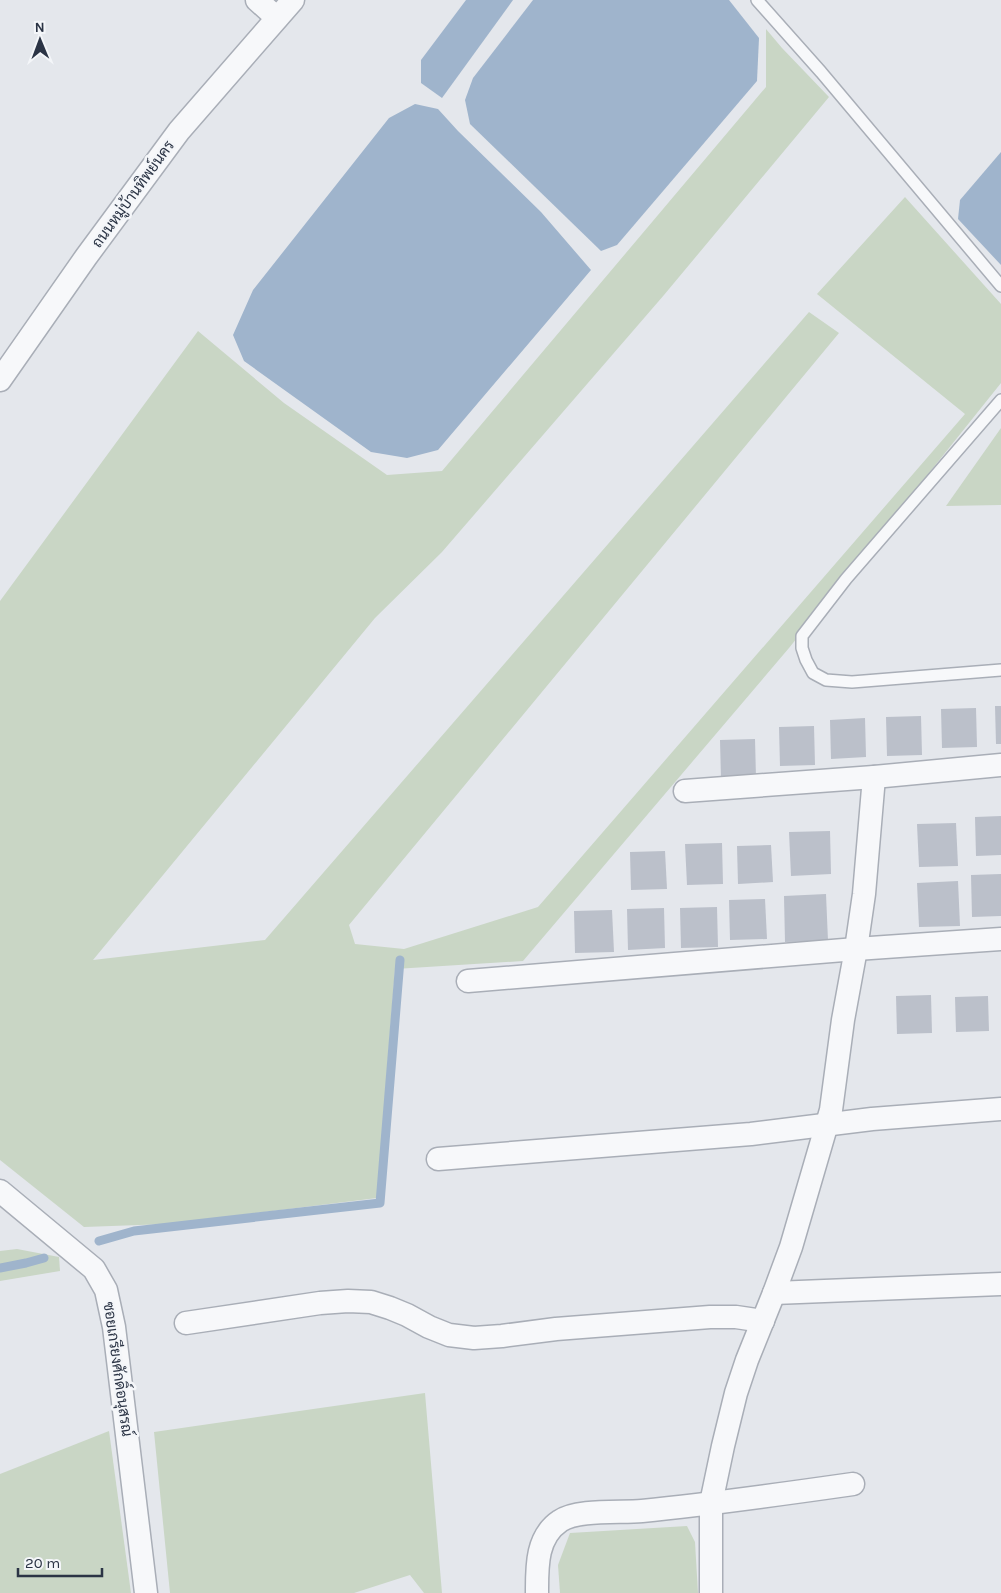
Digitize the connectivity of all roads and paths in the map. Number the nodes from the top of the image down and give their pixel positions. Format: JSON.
{"nodes":[{"id":1,"x":258,"y":0,"type":"edge"},
{"id":2,"x":293,"y":0,"type":"edge"},
{"id":3,"x":757,"y":0,"type":"edge"},
{"id":4,"x":277,"y":18,"type":"junction"},
{"id":5,"x":1001,"y":286,"type":"edge"},
{"id":6,"x":0,"y":380,"type":"edge"},
{"id":7,"x":1001,"y":400,"type":"edge"},
{"id":8,"x":1001,"y":670,"type":"edge"},
{"id":9,"x":1001,"y":765,"type":"edge"},
{"id":10,"x":874,"y":777,"type":"junction"},
{"id":11,"x":685,"y":791,"type":"dead end"},
{"id":12,"x":1001,"y":940,"type":"edge"},
{"id":13,"x":856,"y":949,"type":"junction"},
{"id":14,"x":468,"y":981,"type":"dead end"},
{"id":15,"x":1001,"y":1109,"type":"edge"},
{"id":16,"x":828,"y":1123,"type":"junction"},
{"id":17,"x":438,"y":1159,"type":"dead end"},
{"id":18,"x":0,"y":1191,"type":"edge"},
{"id":19,"x":1001,"y":1284,"type":"edge"},
{"id":20,"x":774,"y":1292,"type":"junction"},
{"id":21,"x":763,"y":1321,"type":"junction"},
{"id":22,"x":186,"y":1323,"type":"dead end"},
{"id":23,"x":853,"y":1484,"type":"dead end"},
{"id":24,"x":712,"y":1503,"type":"junction"},
{"id":25,"x":146,"y":1593,"type":"edge"},
{"id":26,"x":537,"y":1593,"type":"edge"},
{"id":27,"x":711,"y":1593,"type":"edge"}],
"edges":[{"from":1,"to":4,"type":"street"},
{"from":2,"to":4,"type":"street","name":"ถนนหมู่บ้านทิพย์นคร"},
{"from":3,"to":5,"type":"lane"},
{"from":4,"to":6,"type":"street","name":"ถนนหมู่บ้านทิพย์นคร"},
{"from":7,"to":8,"type":"lane"},
{"from":9,"to":10,"type":"street"},
{"from":10,"to":11,"type":"street"},
{"from":10,"to":13,"type":"street"},
{"from":12,"to":13,"type":"street"},
{"from":13,"to":14,"type":"street"},
{"from":13,"to":16,"type":"street"},
{"from":15,"to":16,"type":"street"},
{"from":16,"to":17,"type":"street"},
{"from":16,"to":20,"type":"street"},
{"from":18,"to":25,"type":"street","name":"ซอยเกรียงศักดิ์อนุสรณ์"},
{"from":19,"to":20,"type":"street"},
{"from":20,"to":21,"type":"street"},
{"from":21,"to":22,"type":"street"},
{"from":21,"to":24,"type":"street"},
{"from":23,"to":24,"type":"street"},
{"from":24,"to":26,"type":"street"},
{"from":24,"to":27,"type":"street"}]}
